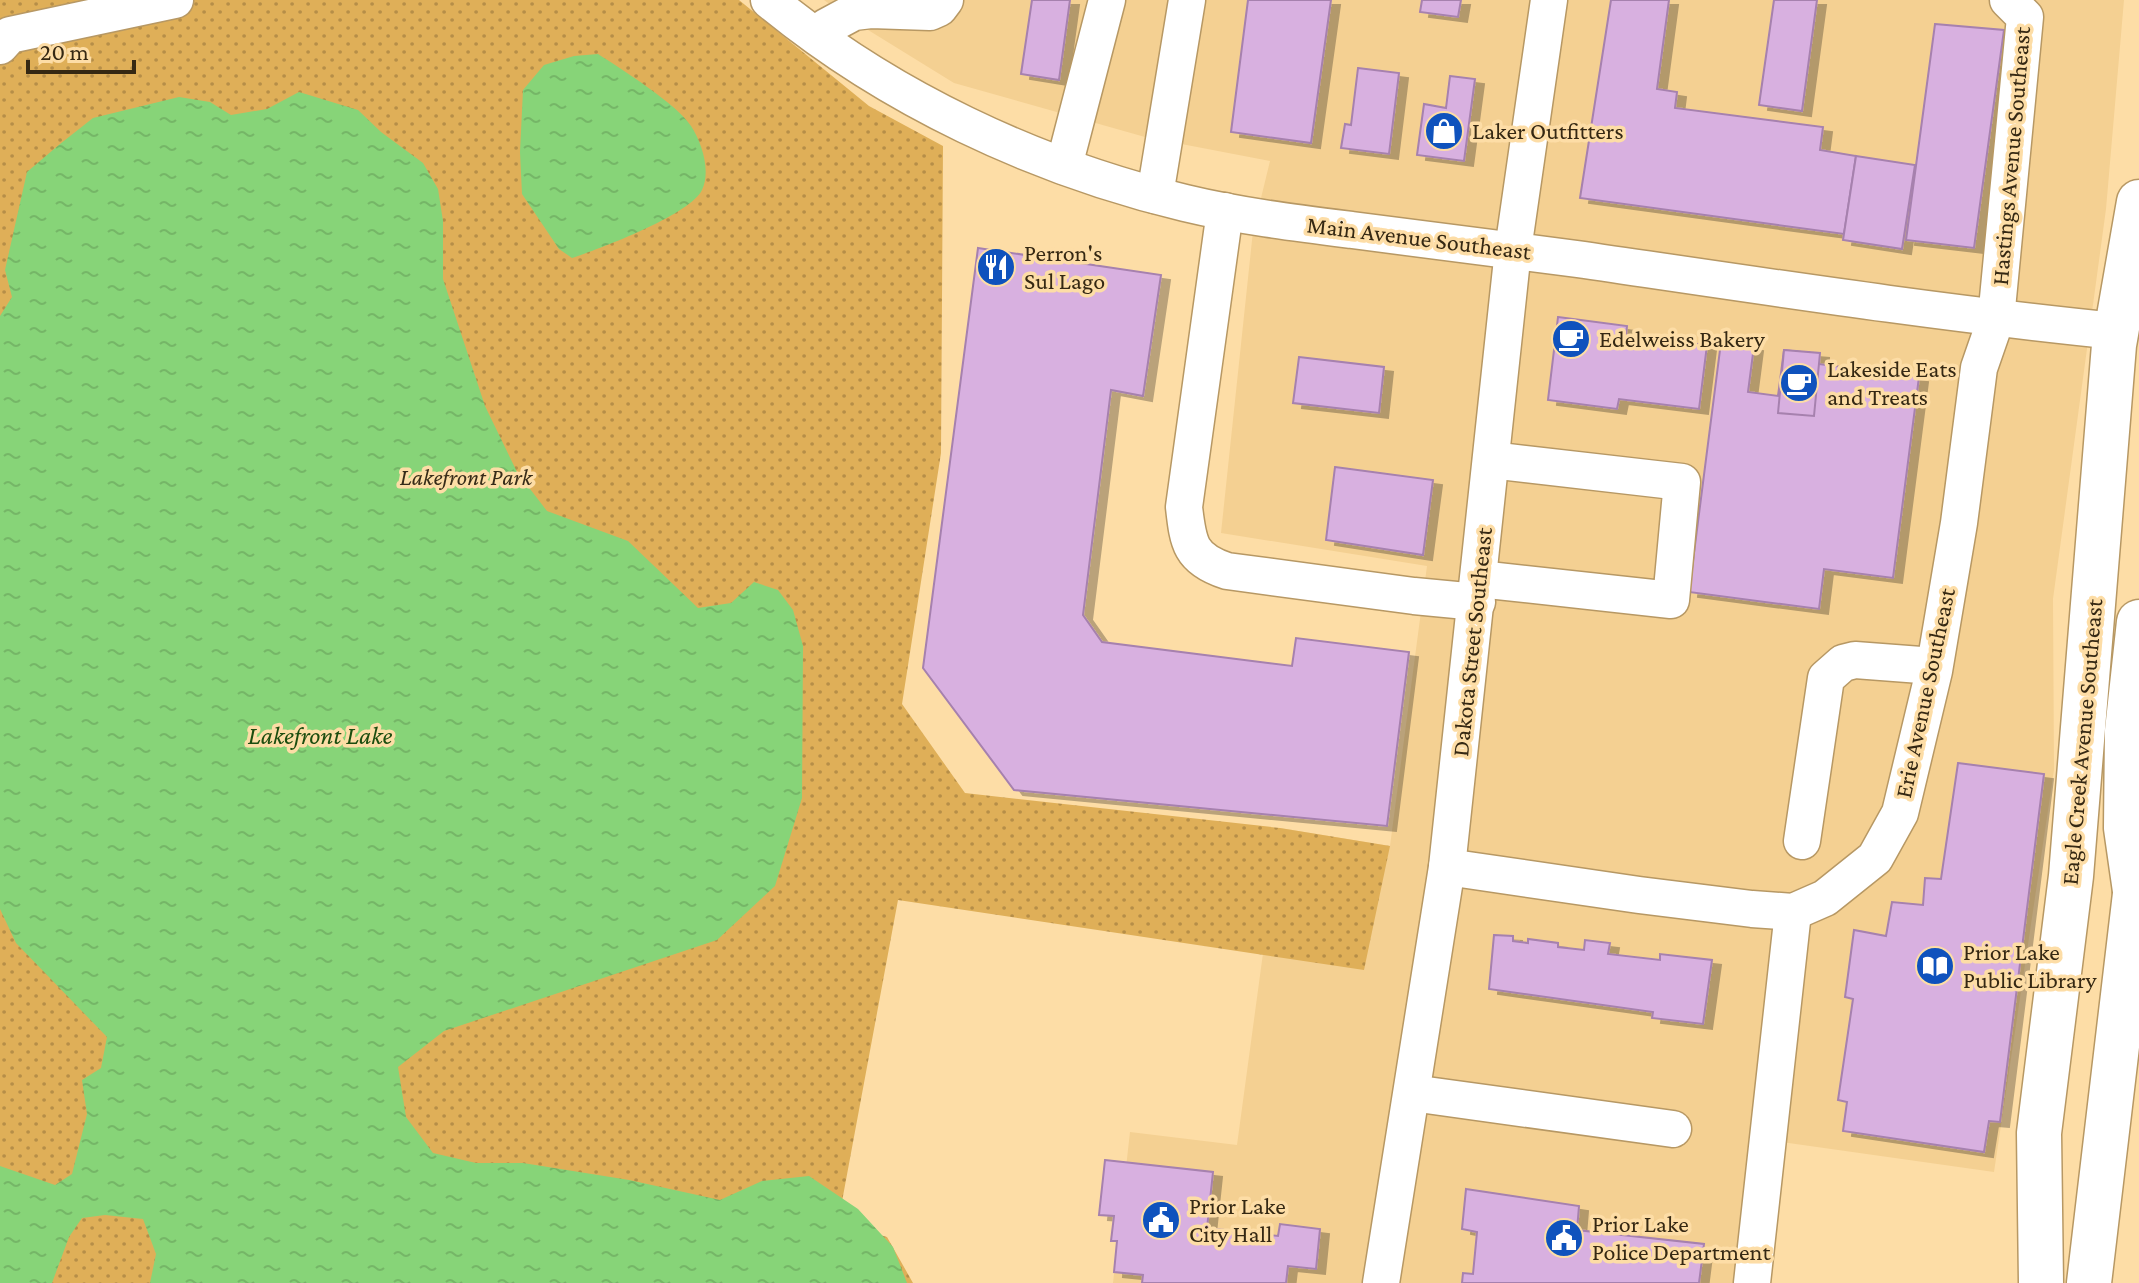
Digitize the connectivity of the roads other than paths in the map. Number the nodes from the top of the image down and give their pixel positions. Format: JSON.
{"nodes":[{"id":1,"x":175,"y":0,"type":"edge"},
{"id":2,"x":769,"y":0,"type":"edge"},
{"id":3,"x":945,"y":0,"type":"edge"},
{"id":4,"x":1107,"y":0,"type":"edge"},
{"id":5,"x":1187,"y":0,"type":"edge"},
{"id":6,"x":1549,"y":0,"type":"edge"},
{"id":7,"x":2008,"y":0,"type":"edge"},
{"id":8,"x":817,"y":36,"type":"junction"},
{"id":9,"x":0,"y":46,"type":"edge"},
{"id":10,"x":1064,"y":166,"type":"junction"},
{"id":11,"x":1155,"y":195,"type":"junction"},
{"id":12,"x":2139,"y":202,"type":"edge"},
{"id":13,"x":1225,"y":211,"type":"junction"},
{"id":14,"x":1513,"y":250,"type":"junction"},
{"id":15,"x":1996,"y":319,"type":"junction"},
{"id":16,"x":2128,"y":335,"type":"edge"},
{"id":17,"x":1491,"y":460,"type":"junction"},
{"id":18,"x":1478,"y":590,"type":"junction"},
{"id":19,"x":2139,"y":622,"type":"edge"},
{"id":20,"x":1934,"y":666,"type":"junction"},
{"id":21,"x":1802,"y":841,"type":"dead end"},
{"id":22,"x":1447,"y":867,"type":"junction"},
{"id":23,"x":2137,"y":876,"type":"edge"},
{"id":24,"x":1793,"y":912,"type":"junction"},
{"id":25,"x":1412,"y":1093,"type":"junction"},
{"id":26,"x":1673,"y":1129,"type":"dead end"},
{"id":27,"x":1381,"y":1283,"type":"edge"},
{"id":28,"x":1752,"y":1283,"type":"edge"},
{"id":29,"x":2041,"y":1283,"type":"edge"},
{"id":30,"x":2089,"y":1283,"type":"edge"}],
"edges":[{"from":1,"to":9,"type":"street"},
{"from":2,"to":8,"type":"street","name":"Main Avenue Southeast"},
{"from":3,"to":8,"type":"street"},
{"from":4,"to":10,"type":"street"},
{"from":5,"to":11,"type":"street"},
{"from":6,"to":14,"type":"street","name":"Dakota Street Southeast"},
{"from":7,"to":15,"type":"street","name":"Hastings Avenue Southeast"},
{"from":8,"to":10,"type":"street","name":"Main Avenue Southeast"},
{"from":10,"to":11,"type":"street","name":"Main Avenue Southeast"},
{"from":11,"to":13,"type":"street","name":"Main Avenue Southeast"},
{"from":12,"to":16,"type":"main road","name":"Eagle Creek Avenue Southeast"},
{"from":13,"to":14,"type":"street","name":"Main Avenue Southeast"},
{"from":13,"to":18,"type":"street"},
{"from":14,"to":15,"type":"street","name":"Main Avenue Southeast"},
{"from":14,"to":17,"type":"street","name":"Dakota Street Southeast"},
{"from":15,"to":16,"type":"street","name":"Main Avenue Southeast"},
{"from":15,"to":20,"type":"street","name":"Erie Avenue Southeast"},
{"from":16,"to":29,"type":"main road","name":"Eagle Creek Avenue Southeast"},
{"from":17,"to":18,"type":"street","name":"Dakota Street Southeast"},
{"from":17,"to":18,"type":"street"},
{"from":18,"to":22,"type":"street","name":"Dakota Street Southeast"},
{"from":19,"to":23,"type":"main road"},
{"from":20,"to":21,"type":"street"},
{"from":20,"to":24,"type":"street","name":"Erie Avenue Southeast"},
{"from":22,"to":24,"type":"street","name":"Erie Avenue Southeast"},
{"from":22,"to":25,"type":"street","name":"Dakota Street Southeast"},
{"from":23,"to":30,"type":"main road"},
{"from":24,"to":28,"type":"street"},
{"from":25,"to":26,"type":"street"},
{"from":25,"to":27,"type":"street","name":"Dakota Street Southeast"}]}
